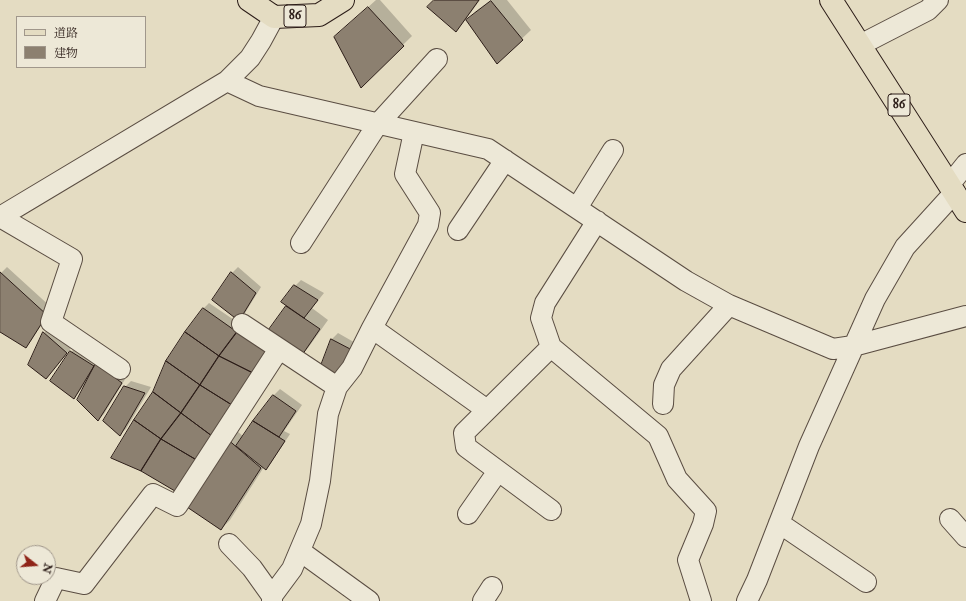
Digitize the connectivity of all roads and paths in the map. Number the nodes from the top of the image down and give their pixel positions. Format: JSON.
{"nodes":[{"id":1,"x":249,"y":0,"type":"edge"},
{"id":2,"x":343,"y":0,"type":"edge"},
{"id":3,"x":832,"y":0,"type":"edge"},
{"id":4,"x":928,"y":3,"type":"edge"},
{"id":5,"x":274,"y":17,"type":"junction"},
{"id":6,"x":860,"y":45,"type":"junction"},
{"id":7,"x":437,"y":59,"type":"dead end"},
{"id":8,"x":227,"y":81,"type":"junction"},
{"id":9,"x":379,"y":124,"type":"junction"},
{"id":10,"x":414,"y":132,"type":"junction"},
{"id":11,"x":613,"y":150,"type":"dead end"},
{"id":12,"x":505,"y":160,"type":"junction"},
{"id":13,"x":966,"y":164,"type":"edge"},
{"id":14,"x":952,"y":188,"type":"junction"},
{"id":15,"x":577,"y":208,"type":"junction"},
{"id":16,"x":966,"y":211,"type":"edge"},
{"id":17,"x":0,"y":217,"type":"edge"},
{"id":18,"x":596,"y":221,"type":"junction"},
{"id":19,"x":458,"y":230,"type":"dead end"},
{"id":20,"x":301,"y":244,"type":"dead end"},
{"id":21,"x":729,"y":305,"type":"junction"},
{"id":22,"x":966,"y":316,"type":"edge"},
{"id":23,"x":242,"y":324,"type":"dead end"},
{"id":24,"x":372,"y":328,"type":"junction"},
{"id":25,"x":853,"y":346,"type":"junction"},
{"id":26,"x":551,"y":347,"type":"junction"},
{"id":27,"x":279,"y":349,"type":"junction"},
{"id":28,"x":120,"y":369,"type":"dead end"},
{"id":29,"x":337,"y":388,"type":"junction"},
{"id":30,"x":663,"y":404,"type":"dead end"},
{"id":31,"x":487,"y":410,"type":"junction"},
{"id":32,"x":498,"y":471,"type":"junction"},
{"id":33,"x":551,"y":510,"type":"dead end"},
{"id":34,"x":468,"y":514,"type":"dead end"},
{"id":35,"x":950,"y":519,"type":"dead end"},
{"id":36,"x":779,"y":523,"type":"junction"},
{"id":37,"x":966,"y":537,"type":"edge"},
{"id":38,"x":229,"y":544,"type":"dead end"},
{"id":39,"x":300,"y":551,"type":"junction"},
{"id":40,"x":866,"y":582,"type":"dead end"},
{"id":41,"x":272,"y":598,"type":"edge"},
{"id":42,"x":45,"y":601,"type":"edge"},
{"id":43,"x":369,"y":601,"type":"edge"},
{"id":44,"x":701,"y":601,"type":"edge"},
{"id":45,"x":747,"y":601,"type":"edge"}],
"edges":[{"from":1,"to":5,"type":"main road","number":"86"},
{"from":2,"to":5,"type":"main road","number":"86"},
{"from":3,"to":6,"type":"main road","number":"86"},
{"from":4,"to":6,"type":"street"},
{"from":5,"to":8,"type":"street"},
{"from":6,"to":14,"type":"main road","number":"86"},
{"from":7,"to":9,"type":"street"},
{"from":8,"to":9,"type":"street"},
{"from":8,"to":17,"type":"street"},
{"from":9,"to":10,"type":"street"},
{"from":9,"to":20,"type":"street"},
{"from":10,"to":12,"type":"street"},
{"from":10,"to":24,"type":"street"},
{"from":11,"to":15,"type":"street"},
{"from":12,"to":15,"type":"street"},
{"from":12,"to":19,"type":"street"},
{"from":13,"to":14,"type":"street"},
{"from":14,"to":16,"type":"main road","number":"86"},
{"from":14,"to":25,"type":"street"},
{"from":15,"to":18,"type":"street"},
{"from":17,"to":28,"type":"street"},
{"from":18,"to":21,"type":"street"},
{"from":18,"to":26,"type":"street"},
{"from":21,"to":25,"type":"street"},
{"from":21,"to":30,"type":"street"},
{"from":22,"to":25,"type":"street"},
{"from":23,"to":27,"type":"street"},
{"from":24,"to":29,"type":"street"},
{"from":24,"to":31,"type":"street"},
{"from":25,"to":36,"type":"street"},
{"from":26,"to":31,"type":"street"},
{"from":26,"to":44,"type":"street"},
{"from":27,"to":29,"type":"street"},
{"from":27,"to":42,"type":"street"},
{"from":29,"to":39,"type":"street"},
{"from":31,"to":32,"type":"street"},
{"from":32,"to":33,"type":"street"},
{"from":32,"to":34,"type":"street"},
{"from":35,"to":37,"type":"street"},
{"from":36,"to":40,"type":"street"},
{"from":36,"to":45,"type":"street"},
{"from":38,"to":41,"type":"street"},
{"from":39,"to":41,"type":"street"},
{"from":39,"to":43,"type":"street"}]}
